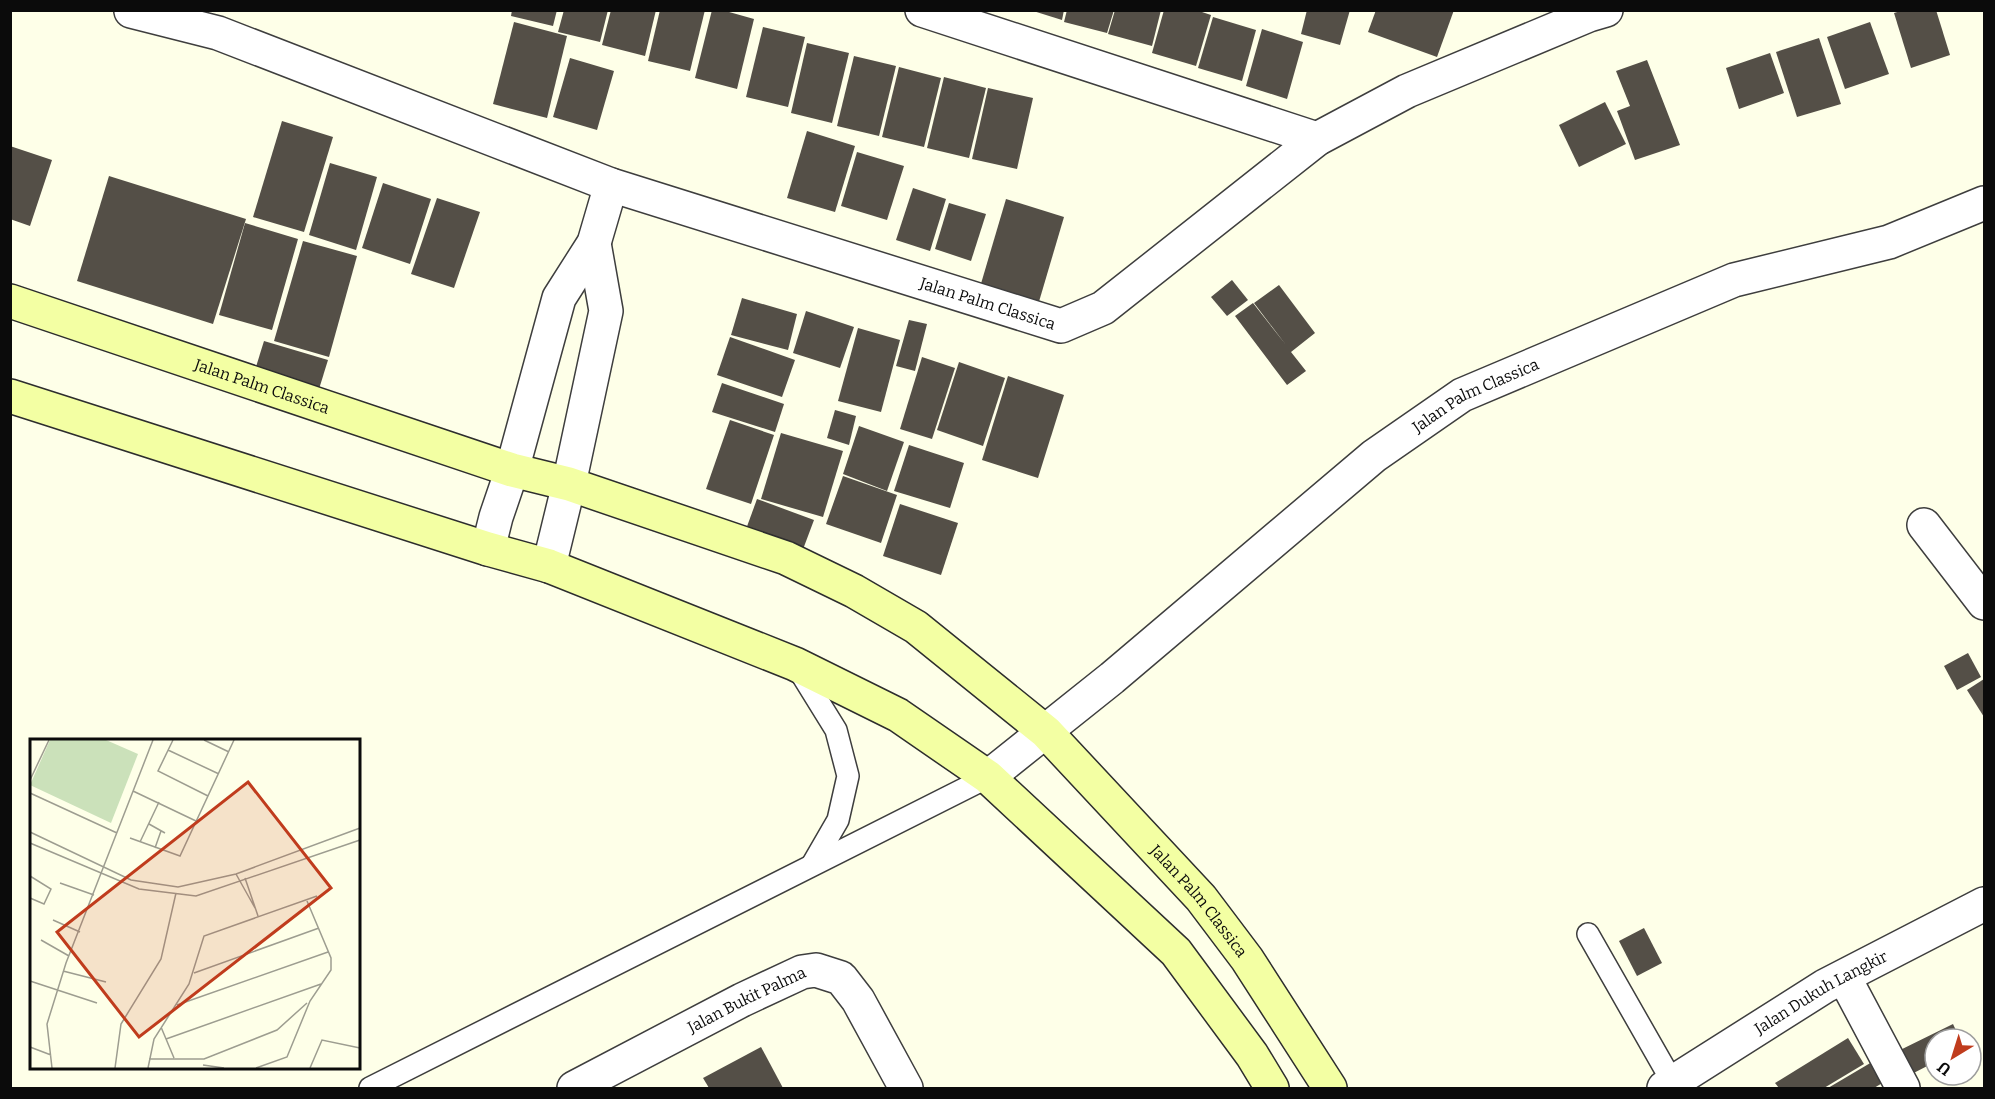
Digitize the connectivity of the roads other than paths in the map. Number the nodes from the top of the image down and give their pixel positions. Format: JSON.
{"nodes":[{"id":1,"x":922,"y":10,"type":"edge"},
{"id":2,"x":131,"y":11,"type":"edge"},
{"id":3,"x":1590,"y":12,"type":"edge"},
{"id":4,"x":220,"y":22,"type":"edge"},
{"id":5,"x":1317,"y":139,"type":"junction"},
{"id":6,"x":611,"y":185,"type":"junction"},
{"id":7,"x":1984,"y":203,"type":"edge"},
{"id":8,"x":594,"y":243,"type":"junction"},
{"id":9,"x":10,"y":302,"type":"edge"},
{"id":10,"x":10,"y":396,"type":"edge"},
{"id":11,"x":512,"y":470,"type":"junction"},
{"id":12,"x":569,"y":484,"type":"junction"},
{"id":13,"x":1924,"y":525,"type":"dead end"},
{"id":14,"x":488,"y":549,"type":"junction"},
{"id":15,"x":549,"y":566,"type":"junction"},
{"id":16,"x":1984,"y":603,"type":"edge"},
{"id":17,"x":795,"y":664,"type":"junction"},
{"id":18,"x":1046,"y":732,"type":"junction"},
{"id":19,"x":988,"y":777,"type":"junction"},
{"id":20,"x":813,"y":865,"type":"junction"},
{"id":21,"x":1984,"y":904,"type":"edge"},
{"id":22,"x":1588,"y":934,"type":"dead end"},
{"id":23,"x":1844,"y":977,"type":"junction"},
{"id":24,"x":1669,"y":1086,"type":"edge"},
{"id":25,"x":370,"y":1089,"type":"edge"},
{"id":26,"x":574,"y":1089,"type":"edge"},
{"id":27,"x":906,"y":1089,"type":"edge"},
{"id":28,"x":1272,"y":1089,"type":"edge"},
{"id":29,"x":1330,"y":1089,"type":"edge"},
{"id":30,"x":1903,"y":1089,"type":"edge"}],
"edges":[{"from":1,"to":5,"type":"street"},
{"from":2,"to":4,"type":"street","name":"Jalan Palm Classica"},
{"from":3,"to":5,"type":"street","name":"Jalan Palm Classica"},
{"from":4,"to":6,"type":"street","name":"Jalan Palm Classica"},
{"from":5,"to":6,"type":"street","name":"Jalan Palm Classica"},
{"from":6,"to":8,"type":"street"},
{"from":7,"to":18,"type":"street","name":"Jalan Palm Classica"},
{"from":8,"to":11,"type":"street"},
{"from":8,"to":12,"type":"street"},
{"from":9,"to":11,"type":"street","name":"Jalan Palm Classica"},
{"from":10,"to":14,"type":"street"},
{"from":11,"to":12,"type":"street","name":"Jalan Palm Classica"},
{"from":11,"to":14,"type":"street"},
{"from":12,"to":15,"type":"street"},
{"from":12,"to":18,"type":"street","name":"Jalan Palm Classica"},
{"from":13,"to":16,"type":"street"},
{"from":14,"to":15,"type":"street"},
{"from":15,"to":17,"type":"street"},
{"from":17,"to":19,"type":"street"},
{"from":17,"to":20,"type":"lane"},
{"from":18,"to":19,"type":"street","name":"Jalan Palm Classica"},
{"from":18,"to":29,"type":"street","name":"Jalan Palm Classica"},
{"from":19,"to":20,"type":"lane"},
{"from":19,"to":28,"type":"street"},
{"from":20,"to":25,"type":"lane"},
{"from":21,"to":23,"type":"street","name":"Jalan Dukuh Langkir"},
{"from":22,"to":24,"type":"lane"},
{"from":23,"to":24,"type":"street","name":"Jalan Dukuh Langkir"},
{"from":23,"to":30,"type":"street"},
{"from":26,"to":27,"type":"street","name":"Jalan Bukit Palma"}]}
